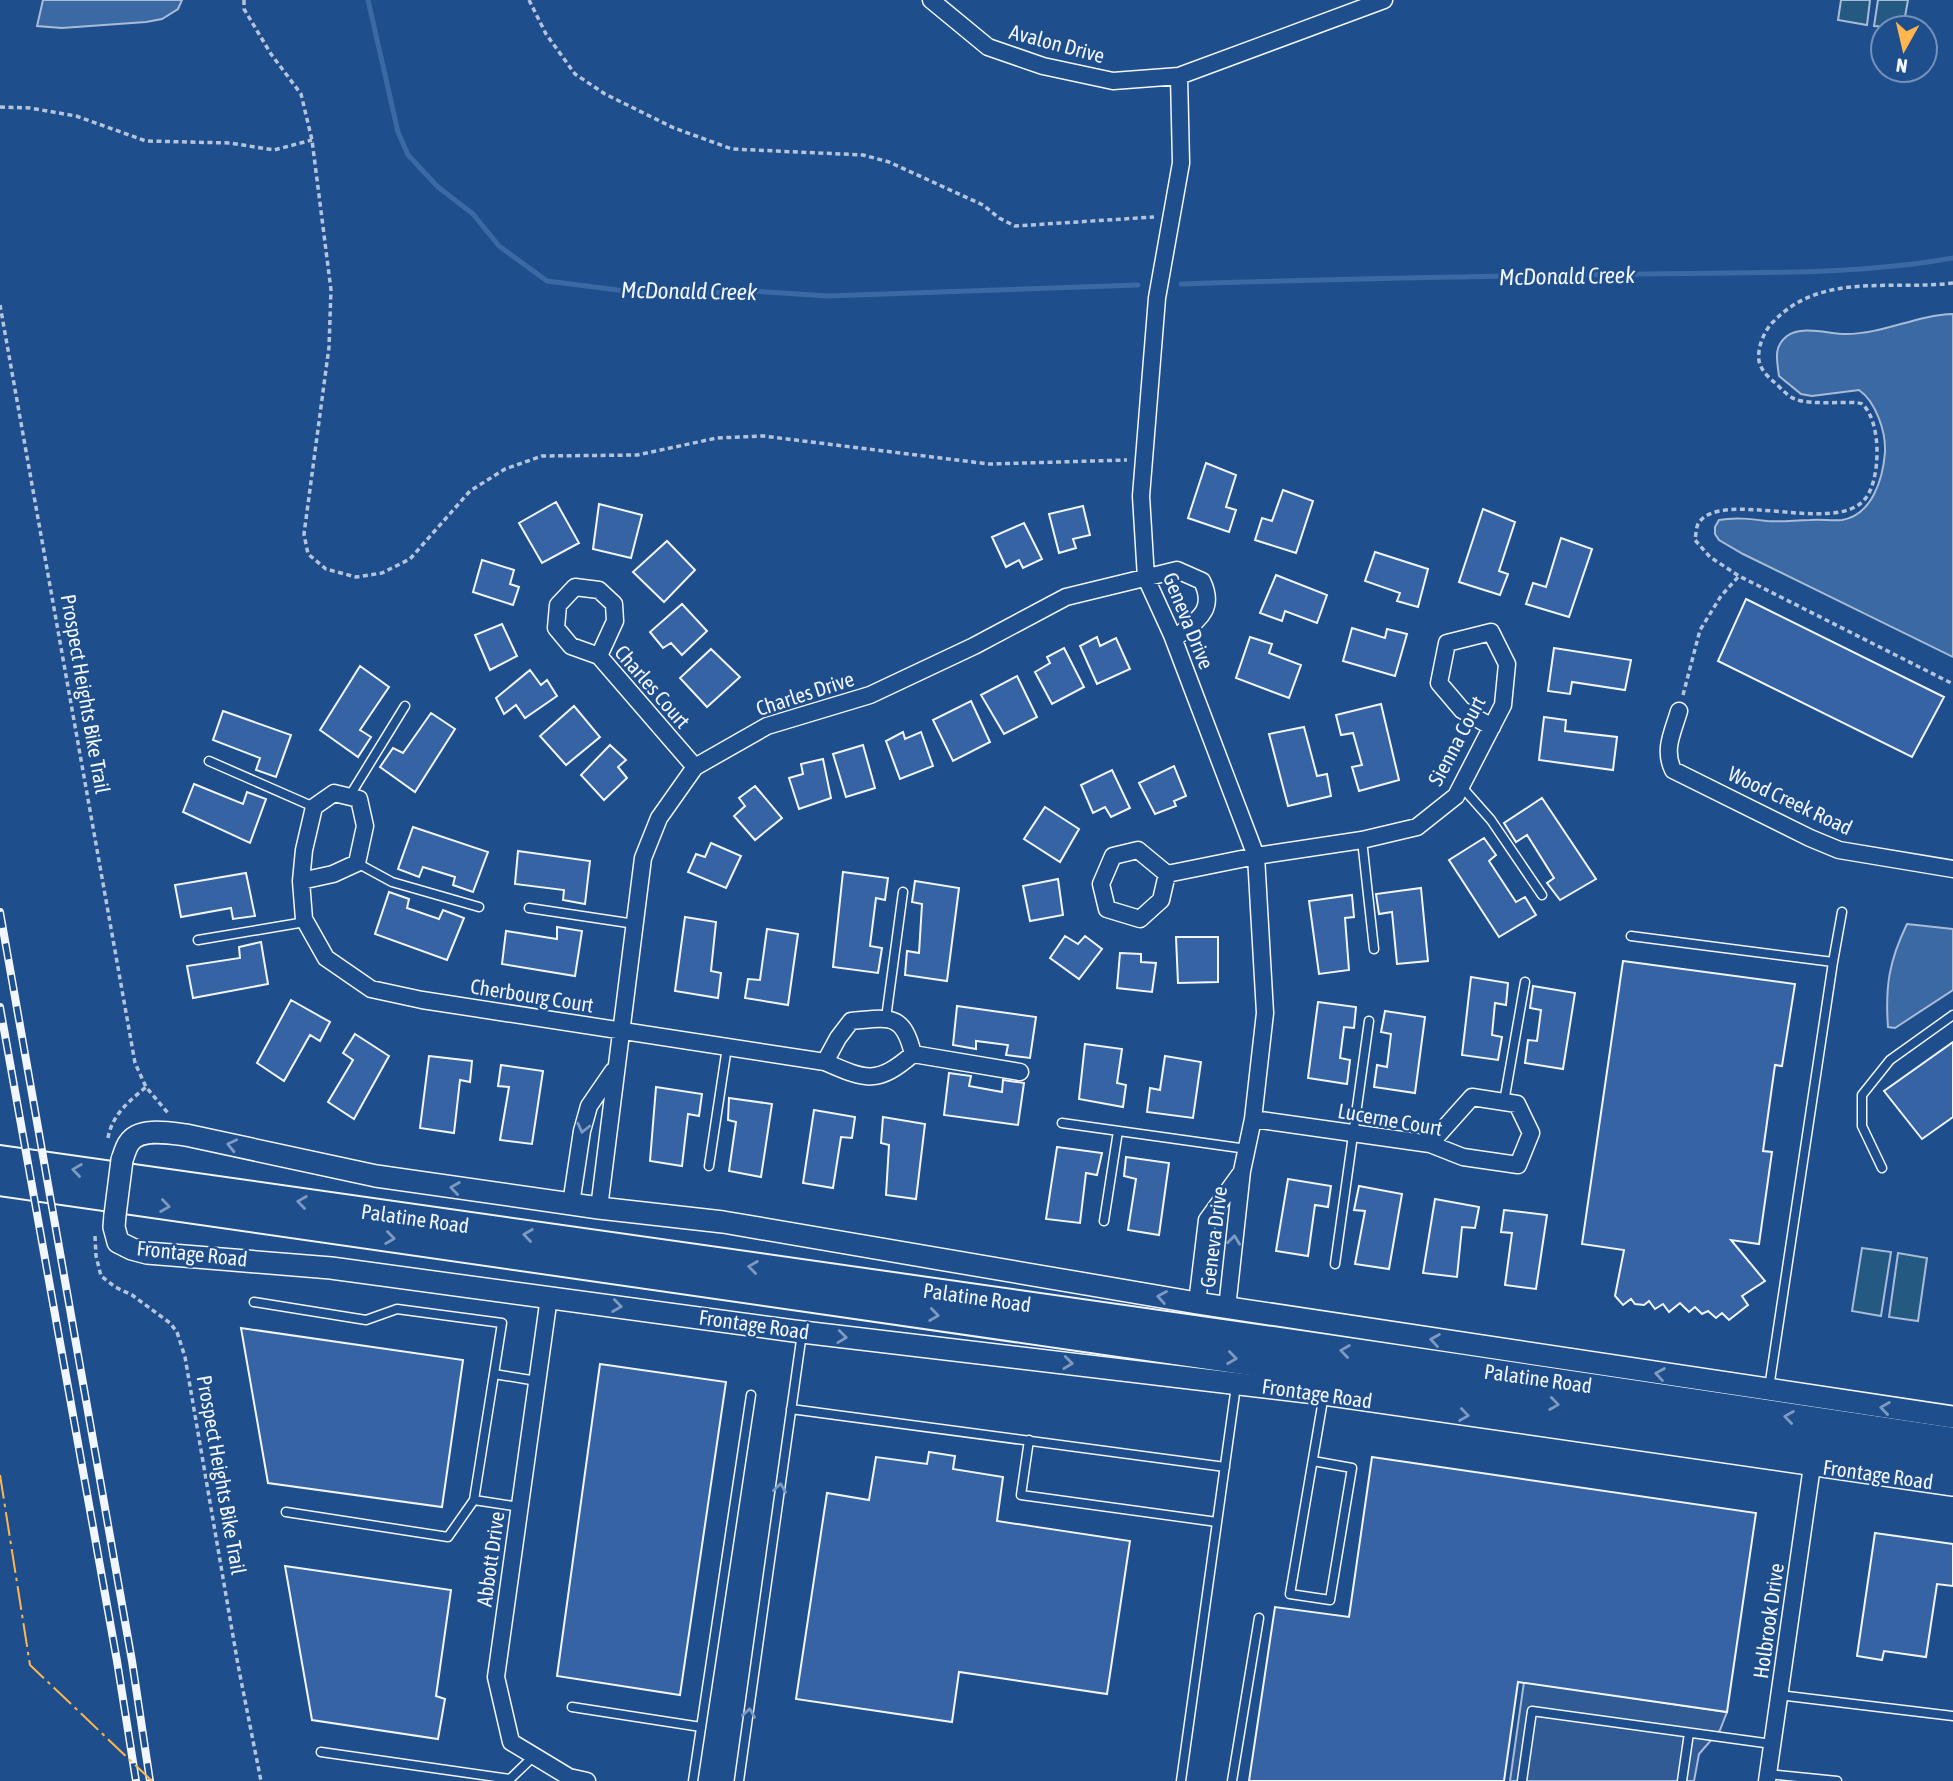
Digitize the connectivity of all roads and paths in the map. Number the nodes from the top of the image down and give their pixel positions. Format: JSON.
{"nodes":[{"id":1,"x":244,"y":0,"type":"edge"},
{"id":2,"x":529,"y":0,"type":"edge"},
{"id":3,"x":931,"y":0,"type":"edge"},
{"id":4,"x":1384,"y":0,"type":"edge"},
{"id":5,"x":1179,"y":76,"type":"junction"},
{"id":6,"x":0,"y":107,"type":"edge"},
{"id":7,"x":312,"y":140,"type":"junction"},
{"id":8,"x":1172,"y":216,"type":"junction"},
{"id":9,"x":1953,"y":283,"type":"edge"},
{"id":10,"x":0,"y":305,"type":"edge"},
{"id":11,"x":1144,"y":460,"type":"junction"},
{"id":12,"x":1739,"y":576,"type":"junction"},
{"id":13,"x":1146,"y":578,"type":"junction"},
{"id":14,"x":1174,"y":639,"type":"junction"},
{"id":15,"x":599,"y":656,"type":"junction"},
{"id":16,"x":1953,"y":684,"type":"edge"},
{"id":17,"x":405,"y":706,"type":"dead end"},
{"id":18,"x":1679,"y":711,"type":"joint"},
{"id":19,"x":1492,"y":727,"type":"junction"},
{"id":20,"x":209,"y":761,"type":"dead end"},
{"id":21,"x":695,"y":767,"type":"junction"},
{"id":22,"x":1461,"y":786,"type":"junction"},
{"id":23,"x":349,"y":797,"type":"junction"},
{"id":24,"x":314,"y":807,"type":"junction"},
{"id":25,"x":1362,"y":840,"type":"junction"},
{"id":26,"x":1256,"y":856,"type":"junction"},
{"id":27,"x":357,"y":863,"type":"junction"},
{"id":28,"x":1953,"y":869,"type":"edge"},
{"id":29,"x":1167,"y":874,"type":"junction"},
{"id":30,"x":301,"y":881,"type":"junction"},
{"id":31,"x":903,"y":892,"type":"dead end"},
{"id":32,"x":1542,"y":895,"type":"dead end"},
{"id":33,"x":479,"y":907,"type":"dead end"},
{"id":34,"x":529,"y":908,"type":"dead end"},
{"id":35,"x":1842,"y":912,"type":"dead end"},
{"id":36,"x":305,"y":922,"type":"junction"},
{"id":37,"x":635,"y":924,"type":"junction"},
{"id":38,"x":1631,"y":936,"type":"dead end"},
{"id":39,"x":198,"y":940,"type":"dead end"},
{"id":40,"x":1374,"y":949,"type":"dead end"},
{"id":41,"x":1833,"y":962,"type":"junction"},
{"id":42,"x":1525,"y":982,"type":"dead end"},
{"id":43,"x":1953,"y":1015,"type":"edge"},
{"id":44,"x":886,"y":1018,"type":"junction"},
{"id":45,"x":1369,"y":1021,"type":"dead end"},
{"id":46,"x":621,"y":1031,"type":"junction"},
{"id":47,"x":727,"y":1047,"type":"junction"},
{"id":48,"x":913,"y":1054,"type":"junction"},
{"id":49,"x":825,"y":1062,"type":"junction"},
{"id":50,"x":615,"y":1069,"type":"junction"},
{"id":51,"x":1020,"y":1072,"type":"dead end"},
{"id":52,"x":145,"y":1087,"type":"junction"},
{"id":53,"x":1504,"y":1102,"type":"junction"},
{"id":54,"x":177,"y":1118,"type":"dead end"},
{"id":55,"x":1253,"y":1119,"type":"junction"},
{"id":56,"x":1062,"y":1123,"type":"dead end"},
{"id":57,"x":1118,"y":1131,"type":"junction"},
{"id":58,"x":1353,"y":1133,"type":"junction"},
{"id":59,"x":1430,"y":1144,"type":"junction"},
{"id":60,"x":1247,"y":1149,"type":"junction"},
{"id":61,"x":115,"y":1153,"type":"junction"},
{"id":62,"x":0,"y":1159,"type":"edge"},
{"id":63,"x":709,"y":1166,"type":"dead end"},
{"id":64,"x":1882,"y":1168,"type":"dead end"},
{"id":65,"x":1242,"y":1171,"type":"junction"},
{"id":66,"x":0,"y":1182,"type":"edge"},
{"id":67,"x":572,"y":1204,"type":"junction"},
{"id":68,"x":599,"y":1208,"type":"junction"},
{"id":69,"x":1104,"y":1221,"type":"dead end"},
{"id":70,"x":95,"y":1230,"type":"dead end"},
{"id":71,"x":1335,"y":1264,"type":"dead end"},
{"id":72,"x":549,"y":1297,"type":"junction"},
{"id":73,"x":254,"y":1302,"type":"dead end"},
{"id":74,"x":1197,"y":1303,"type":"junction"},
{"id":75,"x":1227,"y":1308,"type":"junction"},
{"id":76,"x":802,"y":1332,"type":"junction"},
{"id":77,"x":494,"y":1374,"type":"junction"},
{"id":78,"x":537,"y":1381,"type":"junction"},
{"id":79,"x":1236,"y":1383,"type":"junction"},
{"id":80,"x":1769,"y":1391,"type":"junction"},
{"id":81,"x":1324,"y":1394,"type":"junction"},
{"id":82,"x":751,"y":1395,"type":"dead end"},
{"id":83,"x":791,"y":1409,"type":"junction"},
{"id":84,"x":1953,"y":1417,"type":"edge"},
{"id":85,"x":1029,"y":1440,"type":"junction"},
{"id":86,"x":1953,"y":1441,"type":"edge"},
{"id":87,"x":1312,"y":1461,"type":"junction"},
{"id":88,"x":1953,"y":1464,"type":"edge"},
{"id":89,"x":1812,"y":1466,"type":"junction"},
{"id":90,"x":1225,"y":1467,"type":"junction"},
{"id":91,"x":1953,"y":1485,"type":"edge"},
{"id":92,"x":474,"y":1500,"type":"junction"},
{"id":93,"x":520,"y":1507,"type":"junction"},
{"id":94,"x":286,"y":1512,"type":"dead end"},
{"id":95,"x":1217,"y":1522,"type":"junction"},
{"id":96,"x":1259,"y":1618,"type":"dead end"},
{"id":97,"x":1779,"y":1695,"type":"junction"},
{"id":98,"x":572,"y":1707,"type":"dead end"},
{"id":99,"x":1953,"y":1716,"type":"edge"},
{"id":100,"x":701,"y":1727,"type":"junction"},
{"id":101,"x":1689,"y":1733,"type":"junction"},
{"id":102,"x":1772,"y":1744,"type":"junction"},
{"id":103,"x":321,"y":1752,"type":"dead end"},
{"id":104,"x":534,"y":1756,"type":"junction"},
{"id":105,"x":1767,"y":1778,"type":"edge"},
{"id":106,"x":261,"y":1781,"type":"edge"},
{"id":107,"x":587,"y":1781,"type":"edge"},
{"id":108,"x":693,"y":1781,"type":"edge"},
{"id":109,"x":739,"y":1781,"type":"edge"},
{"id":110,"x":1181,"y":1781,"type":"edge"},
{"id":111,"x":1232,"y":1781,"type":"edge"},
{"id":112,"x":1522,"y":1781,"type":"edge"},
{"id":113,"x":1682,"y":1781,"type":"edge"},
{"id":114,"x":1837,"y":1781,"type":"edge"}],
"edges":[{"from":1,"to":7,"type":"path"},
{"from":2,"to":8,"type":"path"},
{"from":3,"to":5,"type":"street","name":"Avalon Drive"},
{"from":4,"to":5,"type":"street","name":"Avalon Drive"},
{"from":5,"to":8,"type":"street","name":"Geneva Drive"},
{"from":6,"to":7,"type":"path"},
{"from":7,"to":11,"type":"path"},
{"from":8,"to":11,"type":"street","name":"Geneva Drive"},
{"from":9,"to":12,"type":"path"},
{"from":10,"to":52,"type":"path","name":"Prospect Heights Bike Trail"},
{"from":11,"to":13,"type":"street","name":"Geneva Drive"},
{"from":12,"to":16,"type":"path"},
{"from":12,"to":18,"type":"path"},
{"from":13,"to":14,"type":"street","name":"Geneva Drive"},
{"from":13,"to":14,"type":"street","name":"Charles Drive"},
{"from":13,"to":21,"type":"street","name":"Charles Drive"},
{"from":14,"to":26,"type":"street","name":"Geneva Drive"},
{"from":15,"to":15,"type":"street","name":"Charles Court"},
{"from":15,"to":21,"type":"street","name":"Charles Court"},
{"from":17,"to":23,"type":"lane"},
{"from":18,"to":28,"type":"street","name":"Wood Creek Road"},
{"from":19,"to":19,"type":"street","name":"Sienna Court"},
{"from":19,"to":22,"type":"street","name":"Sienna Court"},
{"from":20,"to":24,"type":"lane"},
{"from":21,"to":37,"type":"street","name":"Charles Drive"},
{"from":22,"to":25,"type":"street","name":"Sienna Court"},
{"from":22,"to":32,"type":"lane"},
{"from":23,"to":24,"type":"street"},
{"from":23,"to":27,"type":"street"},
{"from":24,"to":30,"type":"street","name":"Cherbourg Court"},
{"from":25,"to":26,"type":"street","name":"Sienna Court"},
{"from":25,"to":40,"type":"lane"},
{"from":26,"to":29,"type":"street","name":"Sienna Court"},
{"from":26,"to":55,"type":"street","name":"Geneva Drive"},
{"from":27,"to":30,"type":"street"},
{"from":27,"to":33,"type":"lane"},
{"from":29,"to":29,"type":"street"},
{"from":30,"to":36,"type":"street","name":"Cherbourg Court"},
{"from":31,"to":44,"type":"lane"},
{"from":34,"to":37,"type":"lane"},
{"from":35,"to":41,"type":"lane"},
{"from":36,"to":39,"type":"lane"},
{"from":36,"to":46,"type":"street","name":"Cherbourg Court"},
{"from":37,"to":46,"type":"street","name":"Charles Drive"},
{"from":38,"to":41,"type":"lane"},
{"from":41,"to":80,"type":"lane"},
{"from":42,"to":53,"type":"lane"},
{"from":43,"to":64,"type":"lane"},
{"from":44,"to":48,"type":"street"},
{"from":44,"to":49,"type":"street"},
{"from":45,"to":58,"type":"lane"},
{"from":46,"to":47,"type":"street","name":"Cherbourg Court"},
{"from":46,"to":50,"type":"street","name":"Charles Drive"},
{"from":47,"to":49,"type":"street","name":"Cherbourg Court"},
{"from":47,"to":63,"type":"lane"},
{"from":48,"to":49,"type":"street","name":"Cherbourg Court"},
{"from":48,"to":51,"type":"street"},
{"from":50,"to":67,"type":"street","name":"Charles Drive","one_way":true},
{"from":50,"to":68,"type":"street","name":"Charles Drive"},
{"from":52,"to":54,"type":"path","name":"Prospect Heights Bike Trail"},
{"from":52,"to":61,"type":"path"},
{"from":53,"to":59,"type":"street"},
{"from":53,"to":59,"type":"street","name":"Lucerne Court"},
{"from":55,"to":58,"type":"street","name":"Lucerne Court"},
{"from":55,"to":60,"type":"street","name":"Geneva Drive"},
{"from":56,"to":57,"type":"lane"},
{"from":57,"to":60,"type":"lane"},
{"from":57,"to":69,"type":"lane"},
{"from":58,"to":59,"type":"street","name":"Lucerne Court"},
{"from":58,"to":71,"type":"lane"},
{"from":60,"to":65,"type":"street","name":"Geneva Drive"},
{"from":67,"to":61,"type":"street","one_way":true},
{"from":61,"to":72,"type":"street","name":"Frontage Road","bridge":true},
{"from":86,"to":62,"type":"highway","name":"Palatine Road","one_way":true},
{"from":65,"to":74,"type":"street","name":"Geneva Drive"},
{"from":75,"to":65,"type":"street","name":"Geneva Drive","one_way":true},
{"from":66,"to":88,"type":"highway","name":"Palatine Road","one_way":true},
{"from":67,"to":68,"type":"street"},
{"from":74,"to":68,"type":"street","one_way":true},
{"from":70,"to":106,"type":"path","name":"Prospect Heights Bike Trail"},
{"from":72,"to":76,"type":"street","name":"Frontage Road","one_way":true},
{"from":72,"to":78,"type":"street","name":"Abbott Drive"},
{"from":73,"to":77,"type":"lane"},
{"from":74,"to":75,"type":"street"},
{"from":80,"to":75,"type":"street","one_way":true},
{"from":76,"to":79,"type":"street","name":"Frontage Road","one_way":true},
{"from":76,"to":83,"type":"lane"},
{"from":77,"to":78,"type":"lane"},
{"from":77,"to":92,"type":"lane"},
{"from":78,"to":93,"type":"street","name":"Abbott Drive"},
{"from":79,"to":81,"type":"street","name":"Frontage Road"},
{"from":79,"to":90,"type":"lane"},
{"from":84,"to":80,"type":"street","one_way":true},
{"from":81,"to":87,"type":"lane"},
{"from":81,"to":89,"type":"street","name":"Frontage Road","one_way":true},
{"from":82,"to":100,"type":"lane"},
{"from":83,"to":85,"type":"lane"},
{"from":109,"to":83,"type":"lane","one_way":true},
{"from":85,"to":90,"type":"lane"},
{"from":85,"to":95,"type":"lane"},
{"from":87,"to":87,"type":"lane"},
{"from":89,"to":91,"type":"street","name":"Frontage Road"},
{"from":89,"to":97,"type":"street","name":"Holbrook Drive"},
{"from":90,"to":95,"type":"lane"},
{"from":92,"to":93,"type":"lane"},
{"from":92,"to":94,"type":"lane"},
{"from":93,"to":104,"type":"street","name":"Abbott Drive"},
{"from":95,"to":110,"type":"lane"},
{"from":96,"to":111,"type":"lane"},
{"from":97,"to":99,"type":"lane"},
{"from":97,"to":102,"type":"street","name":"Holbrook Drive"},
{"from":98,"to":100,"type":"lane"},
{"from":100,"to":108,"type":"lane"},
{"from":101,"to":102,"type":"lane"},
{"from":101,"to":112,"type":"lane"},
{"from":101,"to":113,"type":"lane"},
{"from":102,"to":105,"type":"street","name":"Holbrook Drive"},
{"from":103,"to":104,"type":"lane"},
{"from":104,"to":107,"type":"street","name":"Abbott Drive"},
{"from":105,"to":114,"type":"lane"}]}
